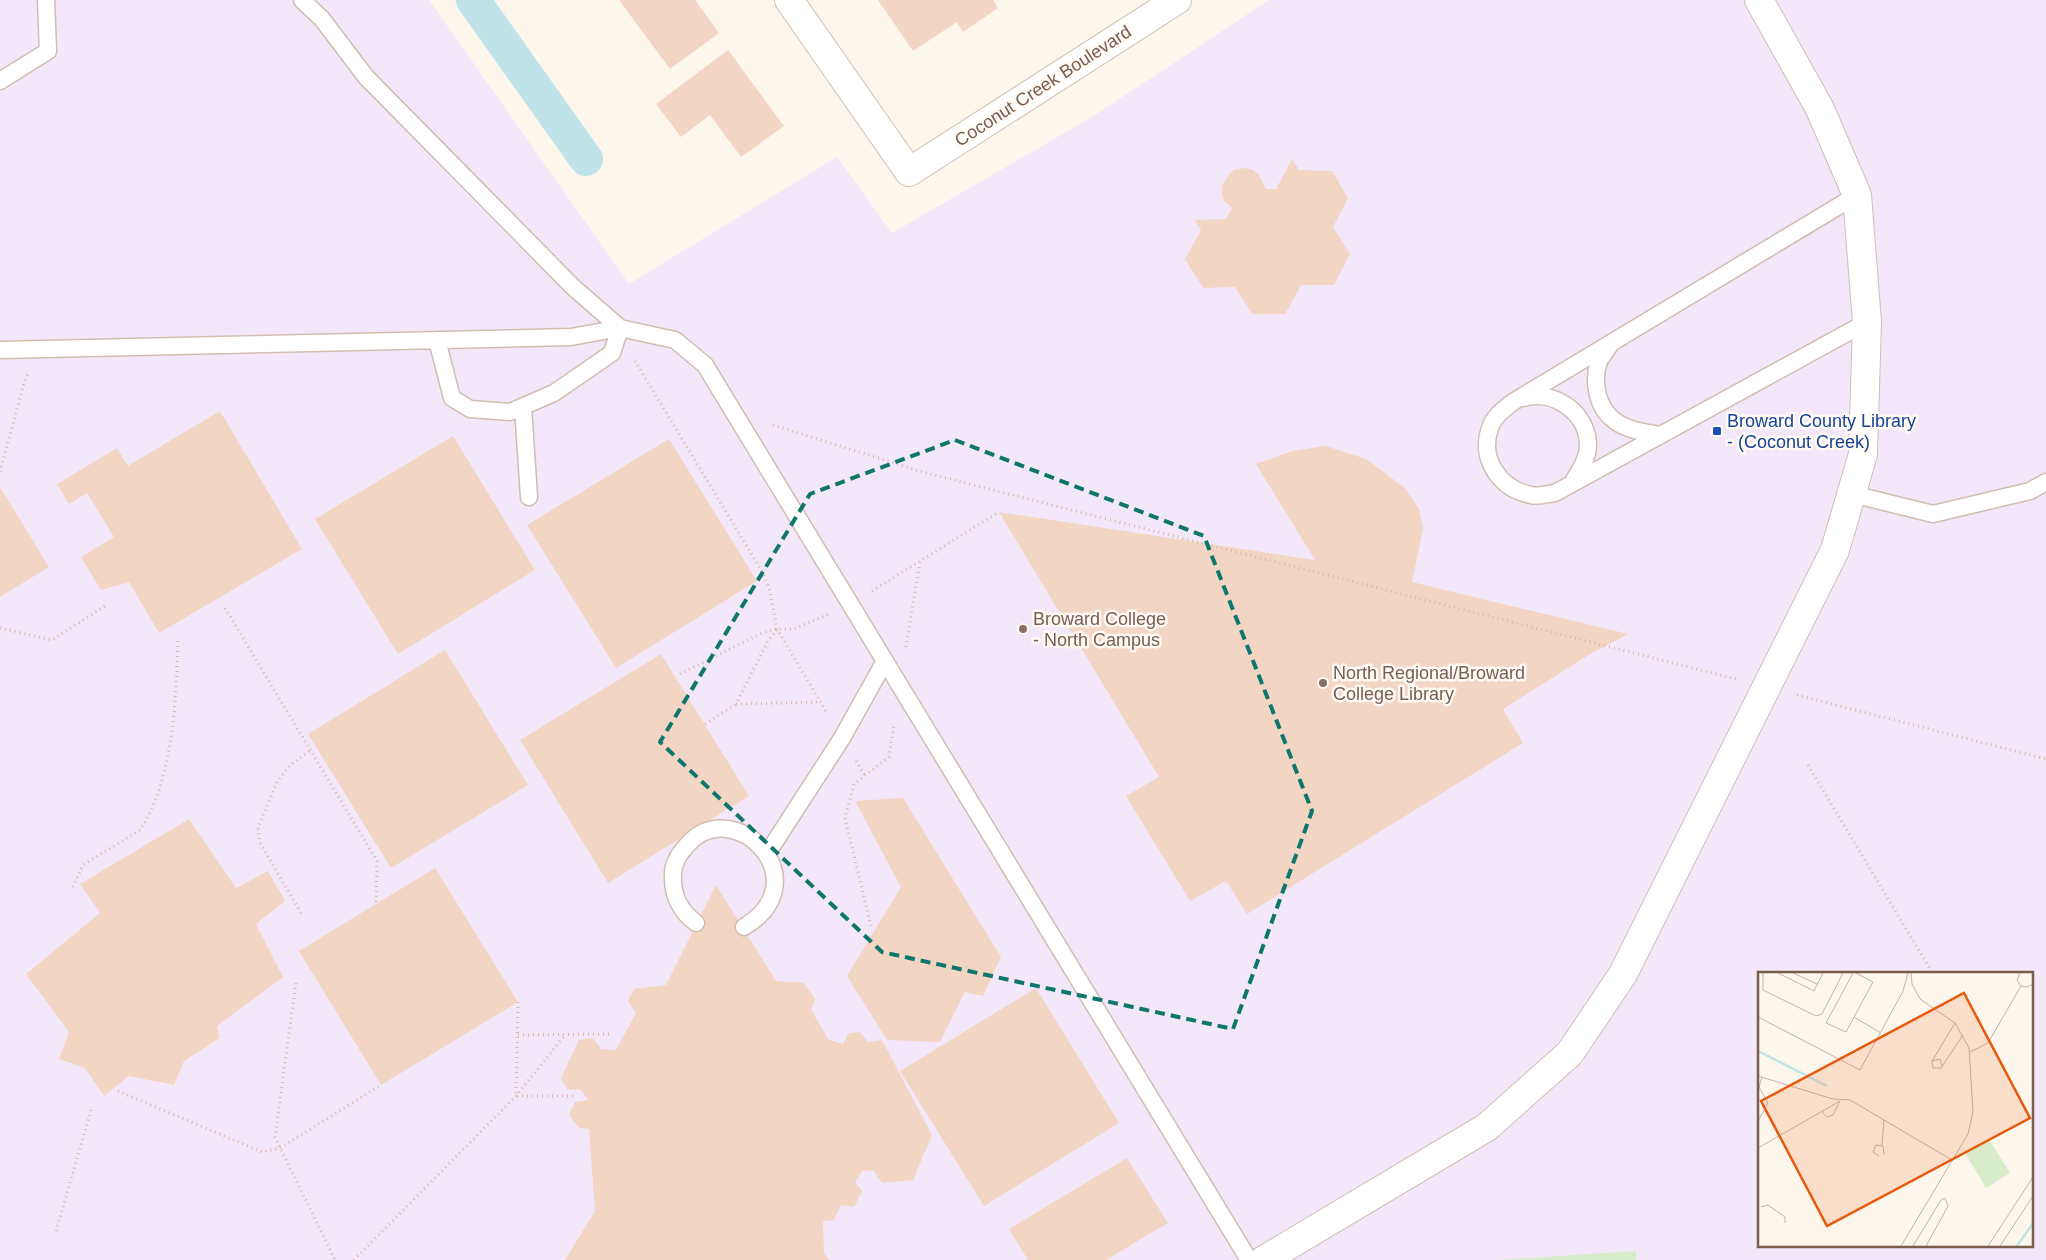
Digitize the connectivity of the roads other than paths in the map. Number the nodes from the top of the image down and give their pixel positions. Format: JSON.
{"nodes":[{"id":1,"x":46,"y":0,"type":"edge"},
{"id":2,"x":302,"y":0,"type":"edge"},
{"id":3,"x":789,"y":0,"type":"edge"},
{"id":4,"x":1177,"y":0,"type":"edge"},
{"id":5,"x":1759,"y":0,"type":"edge"},
{"id":6,"x":0,"y":81,"type":"edge"},
{"id":7,"x":1857,"y":195,"type":"junction"},
{"id":8,"x":1867,"y":322,"type":"junction"},
{"id":9,"x":620,"y":328,"type":"junction"},
{"id":10,"x":437,"y":340,"type":"junction"},
{"id":11,"x":1613,"y":341,"type":"junction"},
{"id":12,"x":0,"y":350,"type":"edge"},
{"id":13,"x":1513,"y":402,"type":"junction"},
{"id":14,"x":523,"y":407,"type":"junction"},
{"id":15,"x":1659,"y":435,"type":"junction"},
{"id":16,"x":1573,"y":482,"type":"junction"},
{"id":17,"x":2046,"y":482,"type":"edge"},
{"id":18,"x":1852,"y":494,"type":"junction"},
{"id":19,"x":529,"y":497,"type":"dead end"},
{"id":20,"x":885,"y":662,"type":"junction"},
{"id":21,"x":768,"y":854,"type":"junction"},
{"id":22,"x":696,"y":923,"type":"dead end"},
{"id":23,"x":744,"y":927,"type":"dead end"},
{"id":24,"x":1249,"y":1260,"type":"edge"},
{"id":25,"x":1264,"y":1260,"type":"edge"}],
"edges":[{"from":1,"to":6,"type":"lane"},
{"from":2,"to":9,"type":"lane"},
{"from":3,"to":4,"type":"street","name":"Coconut Creek Boulevard"},
{"from":5,"to":7,"type":"street"},
{"from":7,"to":8,"type":"street"},
{"from":7,"to":11,"type":"lane"},
{"from":8,"to":15,"type":"lane"},
{"from":8,"to":18,"type":"street"},
{"from":9,"to":10,"type":"lane"},
{"from":9,"to":14,"type":"lane"},
{"from":9,"to":20,"type":"lane"},
{"from":10,"to":12,"type":"lane"},
{"from":10,"to":14,"type":"lane"},
{"from":11,"to":13,"type":"lane"},
{"from":11,"to":15,"type":"lane"},
{"from":13,"to":16,"type":"lane"},
{"from":13,"to":16,"type":"lane"},
{"from":14,"to":19,"type":"lane"},
{"from":15,"to":16,"type":"lane"},
{"from":17,"to":18,"type":"lane"},
{"from":18,"to":25,"type":"street"},
{"from":20,"to":21,"type":"lane"},
{"from":20,"to":24,"type":"lane"},
{"from":21,"to":22,"type":"lane"},
{"from":21,"to":23,"type":"lane"}]}
